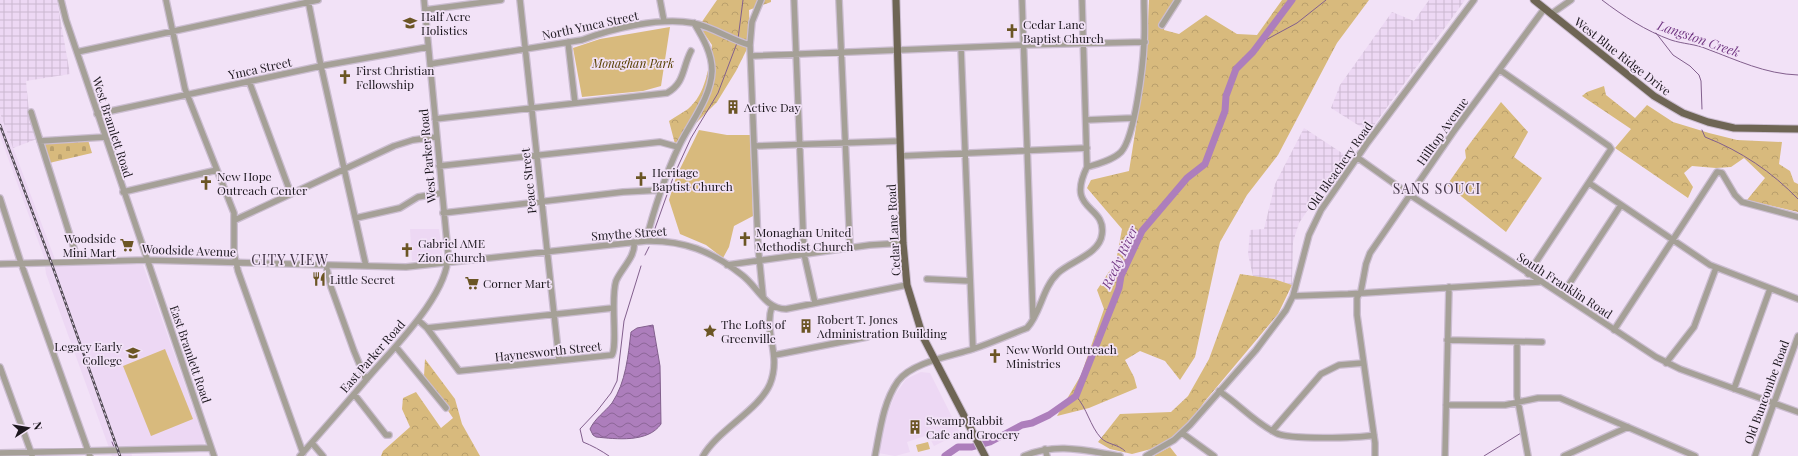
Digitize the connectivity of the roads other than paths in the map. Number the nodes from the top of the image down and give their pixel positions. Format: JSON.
{"nodes":[{"id":1,"x":61,"y":0,"type":"edge"},
{"id":2,"x":166,"y":0,"type":"edge"},
{"id":3,"x":318,"y":0,"type":"edge"},
{"id":4,"x":424,"y":0,"type":"edge"},
{"id":5,"x":501,"y":0,"type":"edge"},
{"id":6,"x":520,"y":0,"type":"edge"},
{"id":7,"x":660,"y":0,"type":"edge"},
{"id":8,"x":761,"y":0,"type":"edge"},
{"id":9,"x":794,"y":0,"type":"edge"},
{"id":10,"x":839,"y":0,"type":"edge"},
{"id":11,"x":896,"y":0,"type":"edge"},
{"id":12,"x":1022,"y":0,"type":"edge"},
{"id":13,"x":1082,"y":0,"type":"edge"},
{"id":14,"x":1144,"y":0,"type":"edge"},
{"id":15,"x":1178,"y":0,"type":"edge"},
{"id":16,"x":1474,"y":0,"type":"edge"},
{"id":17,"x":1534,"y":0,"type":"edge"},
{"id":18,"x":1571,"y":0,"type":"edge"},
{"id":19,"x":308,"y":1,"type":"edge"},
{"id":20,"x":1544,"y":9,"type":"junction"},
{"id":21,"x":425,"y":10,"type":"junction"},
{"id":22,"x":1551,"y":14,"type":"junction"},
{"id":23,"x":664,"y":21,"type":"junction"},
{"id":24,"x":694,"y":23,"type":"junction"},
{"id":25,"x":1162,"y":25,"type":"dead end"},
{"id":26,"x":172,"y":31,"type":"junction"},
{"id":27,"x":568,"y":42,"type":"junction"},
{"id":28,"x":1144,"y":42,"type":"junction"},
{"id":29,"x":1083,"y":43,"type":"junction"},
{"id":30,"x":750,"y":45,"type":"junction"},
{"id":31,"x":1023,"y":45,"type":"junction"},
{"id":32,"x":428,"y":47,"type":"junction"},
{"id":33,"x":961,"y":48,"type":"junction"},
{"id":34,"x":525,"y":49,"type":"junction"},
{"id":35,"x":898,"y":50,"type":"junction"},
{"id":36,"x":77,"y":52,"type":"junction"},
{"id":37,"x":691,"y":52,"type":"dead end"},
{"id":38,"x":842,"y":53,"type":"junction"},
{"id":39,"x":797,"y":54,"type":"junction"},
{"id":40,"x":751,"y":56,"type":"junction"},
{"id":41,"x":430,"y":64,"type":"junction"},
{"id":42,"x":321,"y":66,"type":"junction"},
{"id":43,"x":1500,"y":70,"type":"junction"},
{"id":44,"x":249,"y":81,"type":"junction"},
{"id":45,"x":187,"y":95,"type":"junction"},
{"id":46,"x":575,"y":103,"type":"junction"},
{"id":47,"x":532,"y":108,"type":"junction"},
{"id":48,"x":31,"y":112,"type":"dead end"},
{"id":49,"x":97,"y":114,"type":"junction"},
{"id":50,"x":1133,"y":118,"type":"junction"},
{"id":51,"x":435,"y":119,"type":"junction"},
{"id":52,"x":1086,"y":120,"type":"junction"},
{"id":53,"x":1798,"y":129,"type":"edge"},
{"id":54,"x":436,"y":136,"type":"junction"},
{"id":55,"x":105,"y":137,"type":"junction"},
{"id":56,"x":40,"y":141,"type":"junction"},
{"id":57,"x":900,"y":141,"type":"junction"},
{"id":58,"x":846,"y":143,"type":"junction"},
{"id":59,"x":800,"y":144,"type":"junction"},
{"id":60,"x":754,"y":146,"type":"junction"},
{"id":61,"x":678,"y":147,"type":"junction"},
{"id":62,"x":1087,"y":148,"type":"junction"},
{"id":63,"x":1027,"y":151,"type":"junction"},
{"id":64,"x":966,"y":153,"type":"junction"},
{"id":65,"x":536,"y":155,"type":"junction"},
{"id":66,"x":900,"y":156,"type":"junction"},
{"id":67,"x":1358,"y":158,"type":"junction"},
{"id":68,"x":439,"y":166,"type":"junction"},
{"id":69,"x":1087,"y":167,"type":"junction"},
{"id":70,"x":345,"y":169,"type":"junction"},
{"id":71,"x":217,"y":170,"type":"junction"},
{"id":72,"x":1589,"y":183,"type":"junction"},
{"id":73,"x":662,"y":190,"type":"junction"},
{"id":74,"x":123,"y":192,"type":"junction"},
{"id":75,"x":441,"y":193,"type":"junction"},
{"id":76,"x":291,"y":194,"type":"junction"},
{"id":77,"x":1410,"y":195,"type":"junction"},
{"id":78,"x":0,"y":198,"type":"edge"},
{"id":79,"x":541,"y":202,"type":"junction"},
{"id":80,"x":1621,"y":205,"type":"junction"},
{"id":81,"x":443,"y":213,"type":"junction"},
{"id":82,"x":1798,"y":217,"type":"edge"},
{"id":83,"x":356,"y":218,"type":"junction"},
{"id":84,"x":235,"y":220,"type":"junction"},
{"id":85,"x":1672,"y":240,"type":"junction"},
{"id":86,"x":646,"y":241,"type":"junction"},
{"id":87,"x":634,"y":243,"type":"junction"},
{"id":88,"x":903,"y":243,"type":"junction"},
{"id":89,"x":850,"y":248,"type":"junction"},
{"id":90,"x":547,"y":251,"type":"junction"},
{"id":91,"x":804,"y":254,"type":"junction"},
{"id":92,"x":759,"y":259,"type":"junction"},
{"id":93,"x":146,"y":260,"type":"junction"},
{"id":94,"x":78,"y":261,"type":"junction"},
{"id":95,"x":21,"y":262,"type":"junction"},
{"id":96,"x":449,"y":262,"type":"junction"},
{"id":97,"x":236,"y":263,"type":"junction"},
{"id":98,"x":0,"y":264,"type":"edge"},
{"id":99,"x":326,"y":265,"type":"junction"},
{"id":100,"x":727,"y":265,"type":"junction"},
{"id":101,"x":366,"y":266,"type":"junction"},
{"id":102,"x":1716,"y":268,"type":"junction"},
{"id":103,"x":1528,"y":274,"type":"junction"},
{"id":104,"x":927,"y":279,"type":"dead end"},
{"id":105,"x":970,"y":282,"type":"junction"},
{"id":106,"x":1539,"y":282,"type":"junction"},
{"id":107,"x":907,"y":285,"type":"junction"},
{"id":108,"x":1449,"y":287,"type":"junction"},
{"id":109,"x":1770,"y":289,"type":"junction"},
{"id":110,"x":1359,"y":293,"type":"junction"},
{"id":111,"x":1562,"y":295,"type":"junction"},
{"id":112,"x":1293,"y":296,"type":"junction"},
{"id":113,"x":763,"y":297,"type":"junction"},
{"id":114,"x":1798,"y":299,"type":"edge"},
{"id":115,"x":815,"y":303,"type":"junction"},
{"id":116,"x":772,"y":306,"type":"junction"},
{"id":117,"x":613,"y":308,"type":"junction"},
{"id":118,"x":554,"y":316,"type":"junction"},
{"id":119,"x":1033,"y":318,"type":"junction"},
{"id":120,"x":418,"y":320,"type":"junction"},
{"id":121,"x":427,"y":328,"type":"junction"},
{"id":122,"x":1614,"y":330,"type":"junction"},
{"id":123,"x":1798,"y":336,"type":"edge"},
{"id":124,"x":867,"y":337,"type":"dead end"},
{"id":125,"x":1447,"y":340,"type":"junction"},
{"id":126,"x":1517,"y":342,"type":"junction"},
{"id":127,"x":1542,"y":342,"type":"dead end"},
{"id":128,"x":396,"y":347,"type":"junction"},
{"id":129,"x":973,"y":349,"type":"junction"},
{"id":130,"x":775,"y":355,"type":"junction"},
{"id":131,"x":559,"y":360,"type":"junction"},
{"id":132,"x":935,"y":360,"type":"junction"},
{"id":133,"x":1363,"y":363,"type":"junction"},
{"id":134,"x":1666,"y":363,"type":"junction"},
{"id":135,"x":0,"y":367,"type":"edge"},
{"id":136,"x":366,"y":380,"type":"junction"},
{"id":137,"x":1734,"y":389,"type":"junction"},
{"id":138,"x":1219,"y":391,"type":"junction"},
{"id":139,"x":354,"y":394,"type":"junction"},
{"id":140,"x":1518,"y":403,"type":"junction"},
{"id":141,"x":1774,"y":403,"type":"junction"},
{"id":142,"x":1446,"y":405,"type":"junction"},
{"id":143,"x":446,"y":408,"type":"dead end"},
{"id":144,"x":1798,"y":412,"type":"edge"},
{"id":145,"x":1628,"y":427,"type":"junction"},
{"id":146,"x":1272,"y":431,"type":"junction"},
{"id":147,"x":1182,"y":433,"type":"junction"},
{"id":148,"x":390,"y":435,"type":"dead end"},
{"id":149,"x":1374,"y":435,"type":"junction"},
{"id":150,"x":312,"y":443,"type":"junction"},
{"id":151,"x":211,"y":448,"type":"junction"},
{"id":152,"x":1045,"y":449,"type":"junction"},
{"id":153,"x":0,"y":453,"type":"edge"},
{"id":154,"x":32,"y":454,"type":"edge"},
{"id":155,"x":89,"y":454,"type":"edge"},
{"id":156,"x":301,"y":454,"type":"edge"},
{"id":157,"x":214,"y":456,"type":"edge"},
{"id":158,"x":323,"y":456,"type":"edge"},
{"id":159,"x":703,"y":456,"type":"edge"},
{"id":160,"x":875,"y":456,"type":"edge"},
{"id":161,"x":985,"y":456,"type":"edge"},
{"id":162,"x":1024,"y":456,"type":"edge"},
{"id":163,"x":1047,"y":456,"type":"edge"},
{"id":164,"x":1120,"y":456,"type":"edge"},
{"id":165,"x":1146,"y":456,"type":"edge"},
{"id":166,"x":1214,"y":456,"type":"edge"},
{"id":167,"x":1375,"y":456,"type":"edge"},
{"id":168,"x":1445,"y":456,"type":"edge"},
{"id":169,"x":1528,"y":456,"type":"edge"},
{"id":170,"x":1564,"y":456,"type":"edge"},
{"id":171,"x":1695,"y":456,"type":"edge"},
{"id":172,"x":1755,"y":456,"type":"edge"}],
"edges":[{"from":1,"to":36,"type":"street","name":"West Bramlett Road"},
{"from":2,"to":26,"type":"street"},
{"from":3,"to":19,"type":"street"},
{"from":4,"to":21,"type":"street","name":"West Parker Road"},
{"from":5,"to":21,"type":"street"},
{"from":6,"to":34,"type":"street","name":"Peace Street"},
{"from":7,"to":23,"type":"street"},
{"from":8,"to":30,"type":"street"},
{"from":9,"to":39,"type":"street"},
{"from":10,"to":38,"type":"street"},
{"from":11,"to":35,"type":"main road","name":"Cedar Lane Road"},
{"from":12,"to":31,"type":"street"},
{"from":13,"to":29,"type":"street"},
{"from":14,"to":28,"type":"street"},
{"from":15,"to":25,"type":"street"},
{"from":16,"to":67,"type":"street","name":"Old Bleachery Road"},
{"from":17,"to":20,"type":"main road","name":"West Blue Ridge Drive"},
{"from":18,"to":22,"type":"street"},
{"from":19,"to":26,"type":"street"},
{"from":19,"to":42,"type":"street"},
{"from":20,"to":22,"type":"main road","name":"West Blue Ridge Drive"},
{"from":20,"to":43,"type":"street","name":"Hilltop Avenue"},
{"from":21,"to":32,"type":"street","name":"West Parker Road"},
{"from":22,"to":53,"type":"main road","name":"West Blue Ridge Drive"},
{"from":23,"to":24,"type":"street","name":"North Ymca Street"},
{"from":23,"to":27,"type":"street","name":"North Ymca Street"},
{"from":24,"to":30,"type":"street","name":"North Ymca Street"},
{"from":24,"to":61,"type":"street"},
{"from":26,"to":36,"type":"street"},
{"from":26,"to":45,"type":"street"},
{"from":27,"to":34,"type":"street","name":"North Ymca Street"},
{"from":27,"to":46,"type":"street"},
{"from":28,"to":29,"type":"street"},
{"from":28,"to":50,"type":"street"},
{"from":29,"to":31,"type":"street"},
{"from":29,"to":52,"type":"street"},
{"from":30,"to":40,"type":"street"},
{"from":31,"to":33,"type":"street"},
{"from":31,"to":63,"type":"street"},
{"from":32,"to":41,"type":"street","name":"West Parker Road"},
{"from":32,"to":42,"type":"street","name":"Ymca Street"},
{"from":33,"to":35,"type":"street"},
{"from":33,"to":64,"type":"street"},
{"from":34,"to":41,"type":"street","name":"North Ymca Street"},
{"from":34,"to":47,"type":"street","name":"Peace Street"},
{"from":35,"to":38,"type":"street"},
{"from":35,"to":57,"type":"main road","name":"Cedar Lane Road"},
{"from":36,"to":49,"type":"street","name":"West Bramlett Road"},
{"from":37,"to":46,"type":"street"},
{"from":38,"to":39,"type":"street"},
{"from":38,"to":58,"type":"street"},
{"from":39,"to":40,"type":"street"},
{"from":39,"to":59,"type":"street"},
{"from":40,"to":60,"type":"street"},
{"from":41,"to":51,"type":"street","name":"West Parker Road"},
{"from":42,"to":44,"type":"street","name":"Ymca Street"},
{"from":42,"to":70,"type":"street"},
{"from":43,"to":72,"type":"street"},
{"from":43,"to":77,"type":"street","name":"Hilltop Avenue"},
{"from":44,"to":45,"type":"street","name":"Ymca Street"},
{"from":44,"to":76,"type":"street"},
{"from":45,"to":49,"type":"street","name":"Ymca Street"},
{"from":45,"to":71,"type":"street"},
{"from":46,"to":47,"type":"street"},
{"from":47,"to":51,"type":"street"},
{"from":47,"to":65,"type":"street","name":"Peace Street"},
{"from":48,"to":56,"type":"street"},
{"from":49,"to":55,"type":"street","name":"West Bramlett Road"},
{"from":50,"to":52,"type":"street"},
{"from":50,"to":69,"type":"street"},
{"from":51,"to":54,"type":"street","name":"West Parker Road"},
{"from":52,"to":62,"type":"street"},
{"from":54,"to":68,"type":"street","name":"West Parker Road"},
{"from":54,"to":70,"type":"street"},
{"from":55,"to":56,"type":"street"},
{"from":55,"to":74,"type":"street","name":"West Bramlett Road"},
{"from":56,"to":94,"type":"street"},
{"from":57,"to":58,"type":"street"},
{"from":57,"to":66,"type":"main road","name":"Cedar Lane Road"},
{"from":58,"to":59,"type":"street"},
{"from":58,"to":89,"type":"street"},
{"from":59,"to":60,"type":"street"},
{"from":59,"to":91,"type":"street"},
{"from":60,"to":92,"type":"street"},
{"from":61,"to":65,"type":"street"},
{"from":61,"to":73,"type":"street"},
{"from":62,"to":63,"type":"street"},
{"from":62,"to":69,"type":"street"},
{"from":63,"to":64,"type":"street"},
{"from":63,"to":119,"type":"street"},
{"from":64,"to":66,"type":"street"},
{"from":64,"to":105,"type":"street"},
{"from":65,"to":68,"type":"street"},
{"from":65,"to":79,"type":"street","name":"Peace Street"},
{"from":66,"to":88,"type":"main road","name":"Cedar Lane Road"},
{"from":67,"to":77,"type":"street","name":"South Franklin Road"},
{"from":67,"to":112,"type":"street","name":"Old Bleachery Road"},
{"from":68,"to":75,"type":"street","name":"West Parker Road"},
{"from":69,"to":119,"type":"street"},
{"from":70,"to":76,"type":"street"},
{"from":70,"to":83,"type":"street"},
{"from":71,"to":74,"type":"street"},
{"from":71,"to":84,"type":"street"},
{"from":72,"to":80,"type":"street"},
{"from":72,"to":103,"type":"street"},
{"from":73,"to":79,"type":"street"},
{"from":73,"to":86,"type":"street"},
{"from":74,"to":93,"type":"street","name":"West Bramlett Road"},
{"from":75,"to":81,"type":"street","name":"West Parker Road"},
{"from":75,"to":83,"type":"street"},
{"from":76,"to":84,"type":"street"},
{"from":77,"to":103,"type":"street","name":"South Franklin Road"},
{"from":77,"to":110,"type":"street","name":"Hilltop Avenue"},
{"from":78,"to":95,"type":"street"},
{"from":79,"to":81,"type":"street"},
{"from":79,"to":90,"type":"street","name":"Peace Street"},
{"from":80,"to":85,"type":"street"},
{"from":80,"to":111,"type":"street"},
{"from":81,"to":96,"type":"street","name":"West Parker Road"},
{"from":82,"to":85,"type":"street"},
{"from":83,"to":101,"type":"street"},
{"from":84,"to":97,"type":"street"},
{"from":85,"to":102,"type":"street"},
{"from":85,"to":122,"type":"street"},
{"from":86,"to":87,"type":"street","name":"Smythe Street"},
{"from":86,"to":100,"type":"street","name":"Smythe Street"},
{"from":87,"to":90,"type":"street","name":"Smythe Street"},
{"from":87,"to":117,"type":"street","name":"Haynesworth Street"},
{"from":88,"to":89,"type":"street"},
{"from":88,"to":107,"type":"main road","name":"Cedar Lane Road"},
{"from":89,"to":91,"type":"street"},
{"from":90,"to":96,"type":"street","name":"Smythe Street"},
{"from":90,"to":118,"type":"street","name":"Peace Street"},
{"from":91,"to":92,"type":"street"},
{"from":91,"to":115,"type":"street"},
{"from":92,"to":100,"type":"street"},
{"from":92,"to":113,"type":"street"},
{"from":93,"to":94,"type":"street","name":"Woodside Avenue"},
{"from":93,"to":97,"type":"street","name":"Woodside Avenue"},
{"from":93,"to":151,"type":"street","name":"East Bramlett Road"},
{"from":94,"to":95,"type":"street","name":"Woodside Avenue"},
{"from":95,"to":98,"type":"street","name":"Woodside Avenue"},
{"from":95,"to":155,"type":"street"},
{"from":96,"to":101,"type":"street","name":"Woodside Avenue"},
{"from":96,"to":120,"type":"street","name":"East Parker Road"},
{"from":97,"to":99,"type":"street","name":"Woodside Avenue"},
{"from":97,"to":156,"type":"street"},
{"from":99,"to":101,"type":"street","name":"Woodside Avenue"},
{"from":99,"to":136,"type":"street"},
{"from":100,"to":113,"type":"street","name":"Smythe Street"},
{"from":102,"to":109,"type":"street"},
{"from":102,"to":134,"type":"street"},
{"from":103,"to":106,"type":"street","name":"South Franklin Road"},
{"from":104,"to":105,"type":"street"},
{"from":105,"to":129,"type":"street"},
{"from":106,"to":108,"type":"street"},
{"from":106,"to":111,"type":"street","name":"South Franklin Road"},
{"from":107,"to":115,"type":"street"},
{"from":107,"to":132,"type":"main road","name":"Cedar Lane Road"},
{"from":108,"to":110,"type":"street"},
{"from":108,"to":125,"type":"street"},
{"from":109,"to":114,"type":"street"},
{"from":109,"to":137,"type":"street"},
{"from":110,"to":112,"type":"street"},
{"from":110,"to":133,"type":"street","name":"Hilltop Avenue"},
{"from":111,"to":122,"type":"street","name":"South Franklin Road"},
{"from":112,"to":138,"type":"street","name":"Old Bleachery Road"},
{"from":113,"to":116,"type":"street","name":"Smythe Street"},
{"from":115,"to":116,"type":"street"},
{"from":116,"to":130,"type":"street"},
{"from":117,"to":118,"type":"street"},
{"from":117,"to":131,"type":"street","name":"Haynesworth Street"},
{"from":118,"to":121,"type":"street"},
{"from":118,"to":131,"type":"street","name":"Peace Street"},
{"from":119,"to":129,"type":"street"},
{"from":120,"to":121,"type":"street","name":"Haynesworth Street"},
{"from":120,"to":128,"type":"street","name":"East Parker Road"},
{"from":121,"to":131,"type":"street","name":"Haynesworth Street"},
{"from":122,"to":134,"type":"street","name":"South Franklin Road"},
{"from":123,"to":141,"type":"street","name":"Old Buncombe Road"},
{"from":124,"to":130,"type":"street"},
{"from":125,"to":126,"type":"street"},
{"from":125,"to":142,"type":"street"},
{"from":126,"to":127,"type":"street"},
{"from":126,"to":140,"type":"street"},
{"from":128,"to":136,"type":"street","name":"East Parker Road"},
{"from":128,"to":143,"type":"street"},
{"from":129,"to":132,"type":"street"},
{"from":130,"to":159,"type":"street"},
{"from":132,"to":160,"type":"street"},
{"from":132,"to":161,"type":"main road","name":"Cedar Lane Road"},
{"from":133,"to":146,"type":"street"},
{"from":133,"to":149,"type":"street","name":"Hilltop Avenue"},
{"from":134,"to":137,"type":"street","name":"South Franklin Road"},
{"from":135,"to":154,"type":"street"},
{"from":136,"to":139,"type":"street","name":"East Parker Road"},
{"from":137,"to":141,"type":"street","name":"South Franklin Road"},
{"from":138,"to":146,"type":"street"},
{"from":138,"to":147,"type":"street","name":"Old Bleachery Road"},
{"from":139,"to":148,"type":"street"},
{"from":139,"to":150,"type":"street","name":"East Parker Road"},
{"from":140,"to":142,"type":"street"},
{"from":140,"to":145,"type":"street"},
{"from":140,"to":169,"type":"street"},
{"from":141,"to":144,"type":"street","name":"South Franklin Road"},
{"from":141,"to":172,"type":"street","name":"Old Buncombe Road"},
{"from":142,"to":168,"type":"street"},
{"from":145,"to":170,"type":"street"},
{"from":145,"to":171,"type":"street"},
{"from":146,"to":149,"type":"street"},
{"from":147,"to":165,"type":"street","name":"Old Bleachery Road"},
{"from":147,"to":166,"type":"street"},
{"from":149,"to":167,"type":"street","name":"Hilltop Avenue"},
{"from":150,"to":156,"type":"street","name":"East Parker Road"},
{"from":150,"to":158,"type":"street"},
{"from":151,"to":155,"type":"street"},
{"from":151,"to":157,"type":"street","name":"East Bramlett Road"},
{"from":152,"to":162,"type":"street"},
{"from":152,"to":163,"type":"street"},
{"from":152,"to":164,"type":"street"},
{"from":153,"to":154,"type":"street"},
{"from":154,"to":155,"type":"street"}]}
